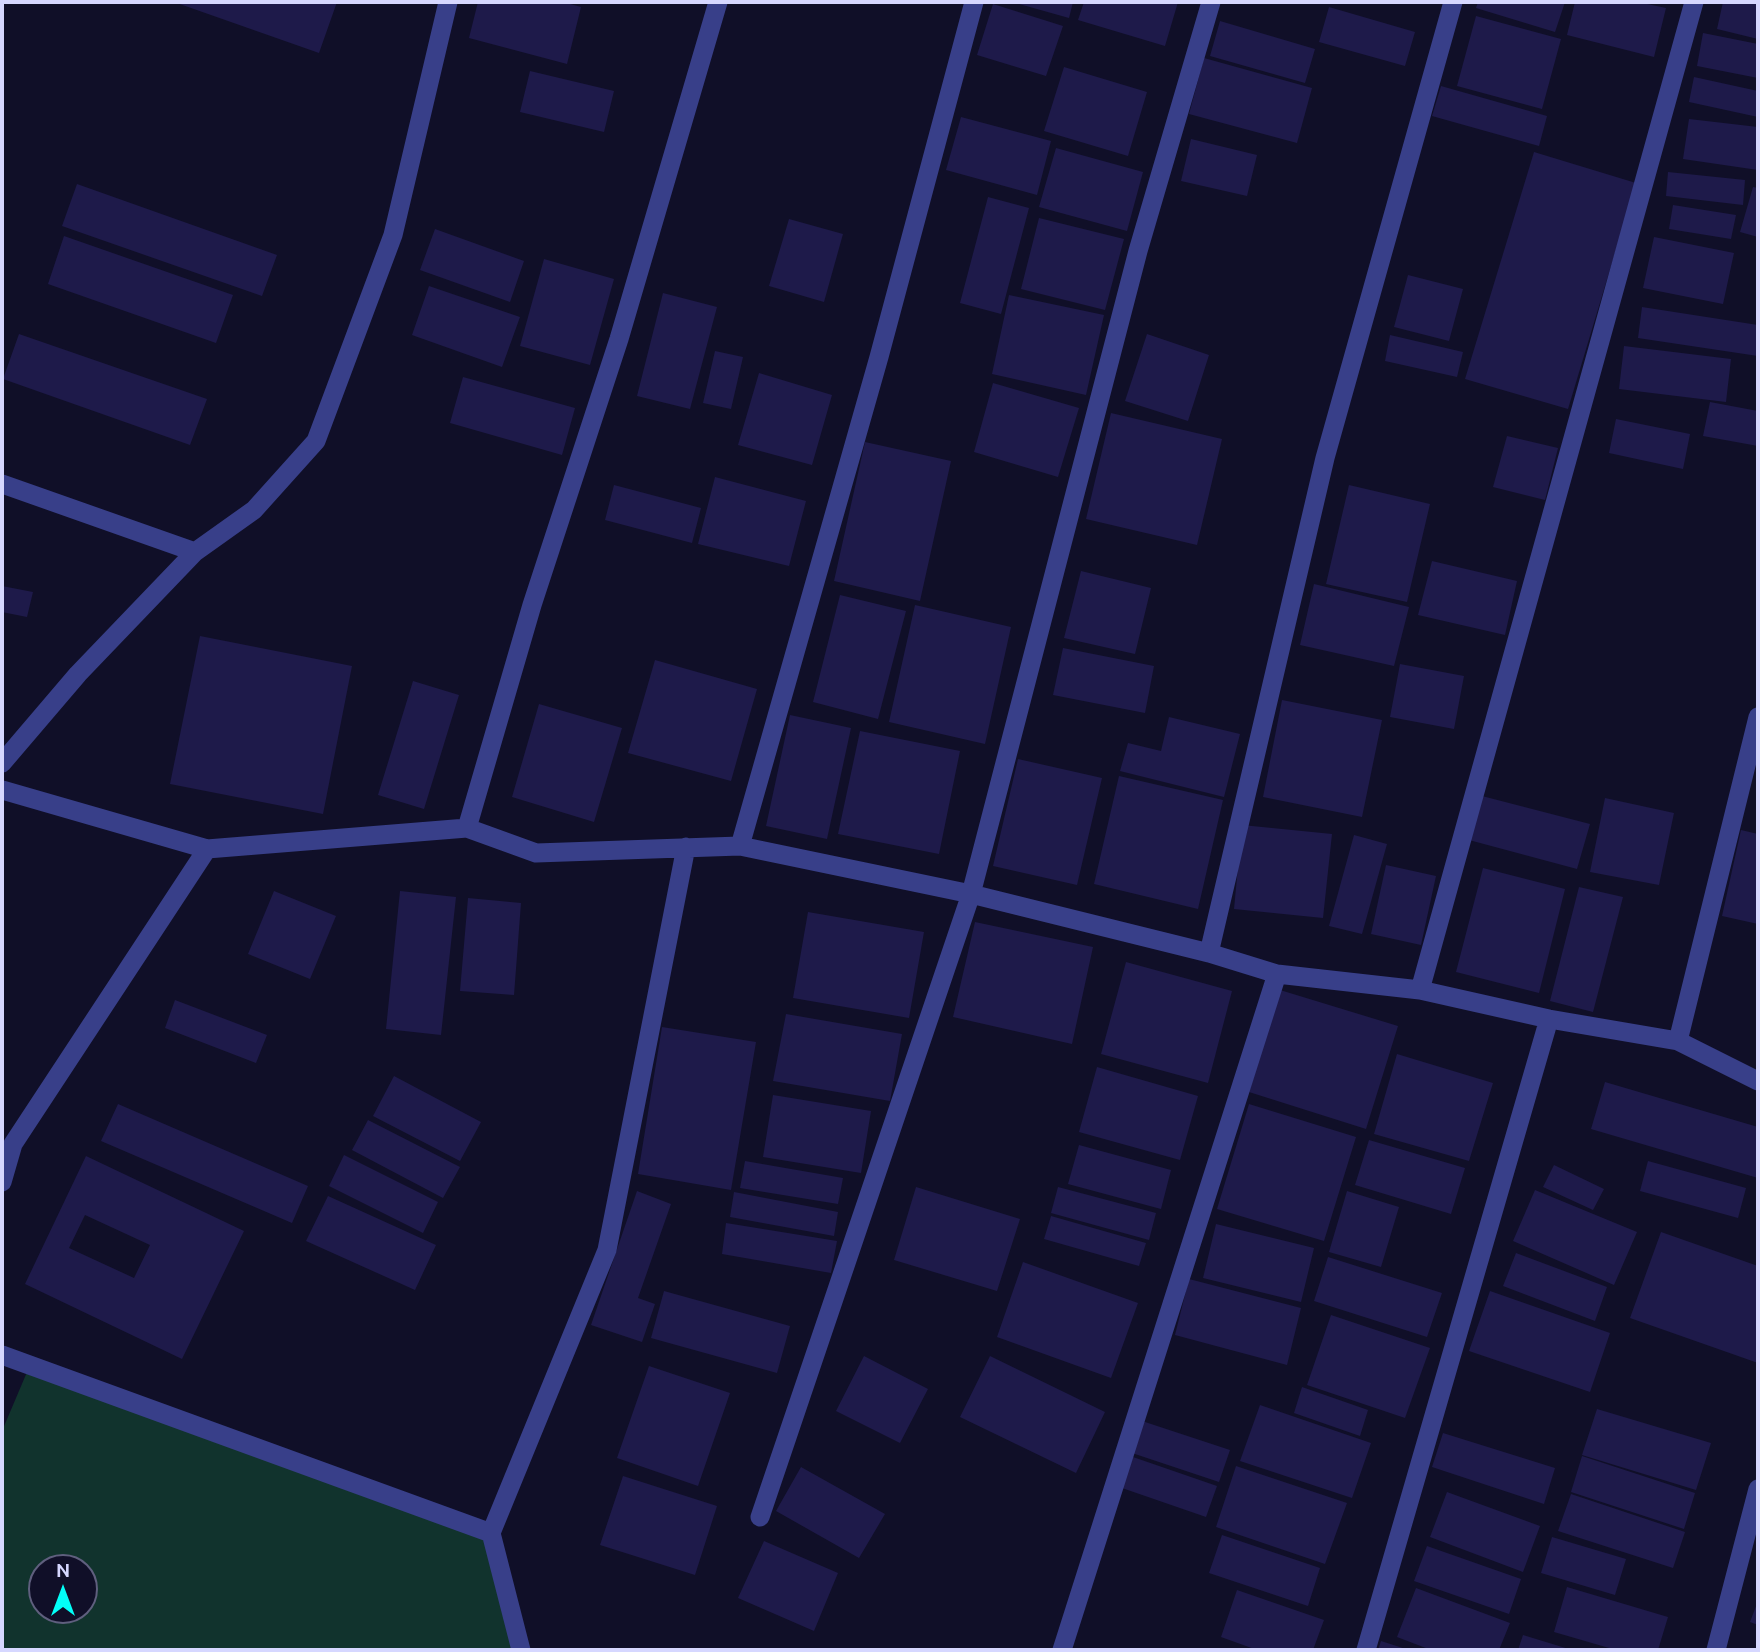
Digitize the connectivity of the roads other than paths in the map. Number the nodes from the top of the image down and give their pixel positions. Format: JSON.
{"nodes":[{"id":1,"x":448,"y":2,"type":"edge"},
{"id":2,"x":718,"y":2,"type":"edge"},
{"id":3,"x":974,"y":2,"type":"edge"},
{"id":4,"x":1210,"y":2,"type":"edge"},
{"id":5,"x":1453,"y":2,"type":"edge"},
{"id":6,"x":1694,"y":2,"type":"edge"},
{"id":7,"x":2,"y":484,"type":"edge"},
{"id":8,"x":195,"y":552,"type":"junction"},
{"id":9,"x":1758,"y":718,"type":"edge"},
{"id":10,"x":2,"y":763,"type":"edge"},
{"id":11,"x":2,"y":790,"type":"edge"},
{"id":12,"x":467,"y":828,"type":"junction"},
{"id":13,"x":686,"y":846,"type":"junction"},
{"id":14,"x":740,"y":846,"type":"junction"},
{"id":15,"x":207,"y":849,"type":"junction"},
{"id":16,"x":971,"y":894,"type":"junction"},
{"id":17,"x":1209,"y":953,"type":"junction"},
{"id":18,"x":1277,"y":974,"type":"junction"},
{"id":19,"x":1420,"y":990,"type":"junction"},
{"id":20,"x":1549,"y":1019,"type":"junction"},
{"id":21,"x":1678,"y":1041,"type":"junction"},
{"id":22,"x":1758,"y":1082,"type":"edge"},
{"id":23,"x":2,"y":1182,"type":"edge"},
{"id":24,"x":2,"y":1354,"type":"edge"},
{"id":25,"x":1758,"y":1489,"type":"edge"},
{"id":26,"x":760,"y":1517,"type":"dead end"},
{"id":27,"x":491,"y":1533,"type":"junction"},
{"id":28,"x":521,"y":1650,"type":"edge"},
{"id":29,"x":1062,"y":1650,"type":"edge"},
{"id":30,"x":1366,"y":1650,"type":"edge"},
{"id":31,"x":1716,"y":1650,"type":"edge"}],
"edges":[{"from":1,"to":8,"type":"street"},
{"from":2,"to":12,"type":"street"},
{"from":3,"to":14,"type":"street"},
{"from":4,"to":16,"type":"street"},
{"from":5,"to":17,"type":"street"},
{"from":6,"to":19,"type":"street"},
{"from":7,"to":8,"type":"street"},
{"from":8,"to":10,"type":"street"},
{"from":9,"to":21,"type":"street"},
{"from":11,"to":15,"type":"street"},
{"from":12,"to":13,"type":"street"},
{"from":12,"to":15,"type":"street"},
{"from":13,"to":14,"type":"street"},
{"from":13,"to":27,"type":"street"},
{"from":14,"to":16,"type":"street"},
{"from":15,"to":23,"type":"street"},
{"from":16,"to":17,"type":"street"},
{"from":16,"to":26,"type":"street"},
{"from":17,"to":18,"type":"street"},
{"from":18,"to":19,"type":"street"},
{"from":18,"to":29,"type":"street"},
{"from":19,"to":20,"type":"street"},
{"from":20,"to":21,"type":"street"},
{"from":20,"to":30,"type":"street"},
{"from":21,"to":22,"type":"street"},
{"from":24,"to":27,"type":"street"},
{"from":25,"to":31,"type":"street"},
{"from":27,"to":28,"type":"street"}]}
